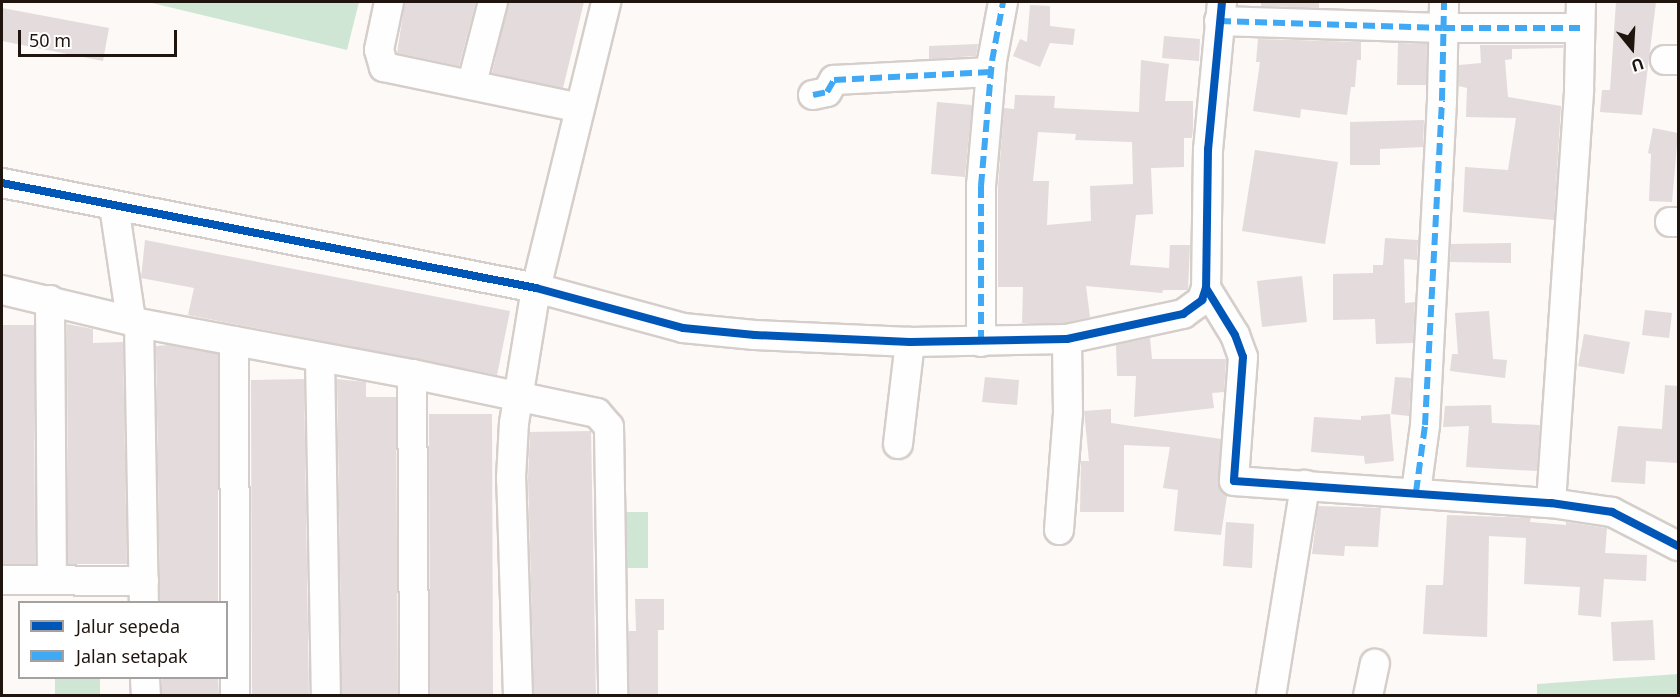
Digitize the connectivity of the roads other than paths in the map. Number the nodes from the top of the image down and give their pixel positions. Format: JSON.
{"nodes":[{"id":1,"x":389,"y":2,"type":"edge"},
{"id":2,"x":493,"y":2,"type":"edge"},
{"id":3,"x":606,"y":2,"type":"edge"},
{"id":4,"x":1003,"y":2,"type":"edge"},
{"id":5,"x":1221,"y":11,"type":"edge"},
{"id":6,"x":1443,"y":15,"type":"edge"},
{"id":7,"x":1580,"y":15,"type":"edge"},
{"id":8,"x":991,"y":72,"type":"junction"},
{"id":9,"x":471,"y":83,"type":"junction"},
{"id":10,"x":813,"y":95,"type":"dead end"},
{"id":11,"x":580,"y":108,"type":"junction"},
{"id":12,"x":2,"y":183,"type":"edge"},
{"id":13,"x":114,"y":206,"type":"junction"},
{"id":14,"x":536,"y":288,"type":"junction"},
{"id":15,"x":1206,"y":288,"type":"junction"},
{"id":16,"x":2,"y":291,"type":"edge"},
{"id":17,"x":50,"y":300,"type":"junction"},
{"id":18,"x":135,"y":322,"type":"junction"},
{"id":19,"x":1067,"y":339,"type":"junction"},
{"id":20,"x":234,"y":341,"type":"junction"},
{"id":21,"x":910,"y":342,"type":"junction"},
{"id":22,"x":981,"y":342,"type":"junction"},
{"id":23,"x":320,"y":358,"type":"junction"},
{"id":24,"x":412,"y":374,"type":"junction"},
{"id":25,"x":518,"y":396,"type":"junction"},
{"id":26,"x":898,"y":444,"type":"dead end"},
{"id":27,"x":1305,"y":485,"type":"junction"},
{"id":28,"x":1416,"y":492,"type":"junction"},
{"id":29,"x":1551,"y":503,"type":"junction"},
{"id":30,"x":1059,"y":530,"type":"dead end"},
{"id":31,"x":1678,"y":546,"type":"edge"},
{"id":32,"x":52,"y":578,"type":"junction"},
{"id":33,"x":2,"y":580,"type":"edge"},
{"id":34,"x":144,"y":592,"type":"edge"},
{"id":35,"x":1376,"y":664,"type":"dead end"},
{"id":36,"x":145,"y":679,"type":"edge"},
{"id":37,"x":146,"y":696,"type":"edge"},
{"id":38,"x":234,"y":696,"type":"edge"},
{"id":39,"x":326,"y":696,"type":"edge"},
{"id":40,"x":414,"y":696,"type":"edge"},
{"id":41,"x":518,"y":696,"type":"edge"},
{"id":42,"x":613,"y":696,"type":"edge"},
{"id":43,"x":1271,"y":696,"type":"edge"},
{"id":44,"x":1368,"y":696,"type":"edge"}],
"edges":[{"from":1,"to":9,"type":"street"},
{"from":2,"to":9,"type":"street"},
{"from":3,"to":11,"type":"street"},
{"from":4,"to":8,"type":"street"},
{"from":5,"to":6,"type":"street"},
{"from":5,"to":15,"type":"street"},
{"from":6,"to":7,"type":"street"},
{"from":6,"to":28,"type":"street"},
{"from":7,"to":29,"type":"street"},
{"from":8,"to":10,"type":"street"},
{"from":8,"to":22,"type":"street"},
{"from":9,"to":11,"type":"street"},
{"from":11,"to":14,"type":"street"},
{"from":12,"to":13,"type":"street"},
{"from":13,"to":14,"type":"street"},
{"from":13,"to":18,"type":"street"},
{"from":14,"to":21,"type":"street"},
{"from":14,"to":25,"type":"street"},
{"from":15,"to":19,"type":"street"},
{"from":15,"to":27,"type":"street"},
{"from":16,"to":17,"type":"street"},
{"from":17,"to":18,"type":"street"},
{"from":17,"to":32,"type":"street"},
{"from":18,"to":20,"type":"street"},
{"from":18,"to":34,"type":"street"},
{"from":19,"to":22,"type":"street"},
{"from":19,"to":30,"type":"street"},
{"from":20,"to":23,"type":"street"},
{"from":20,"to":38,"type":"street"},
{"from":21,"to":22,"type":"street"},
{"from":21,"to":26,"type":"street"},
{"from":23,"to":24,"type":"street"},
{"from":23,"to":39,"type":"street"},
{"from":24,"to":25,"type":"street"},
{"from":24,"to":40,"type":"street"},
{"from":25,"to":41,"type":"street"},
{"from":25,"to":42,"type":"street"},
{"from":27,"to":28,"type":"street"},
{"from":27,"to":43,"type":"street"},
{"from":28,"to":29,"type":"street"},
{"from":29,"to":31,"type":"street"},
{"from":32,"to":33,"type":"street"},
{"from":32,"to":34,"type":"street"},
{"from":35,"to":44,"type":"street"},
{"from":36,"to":37,"type":"street"}]}
